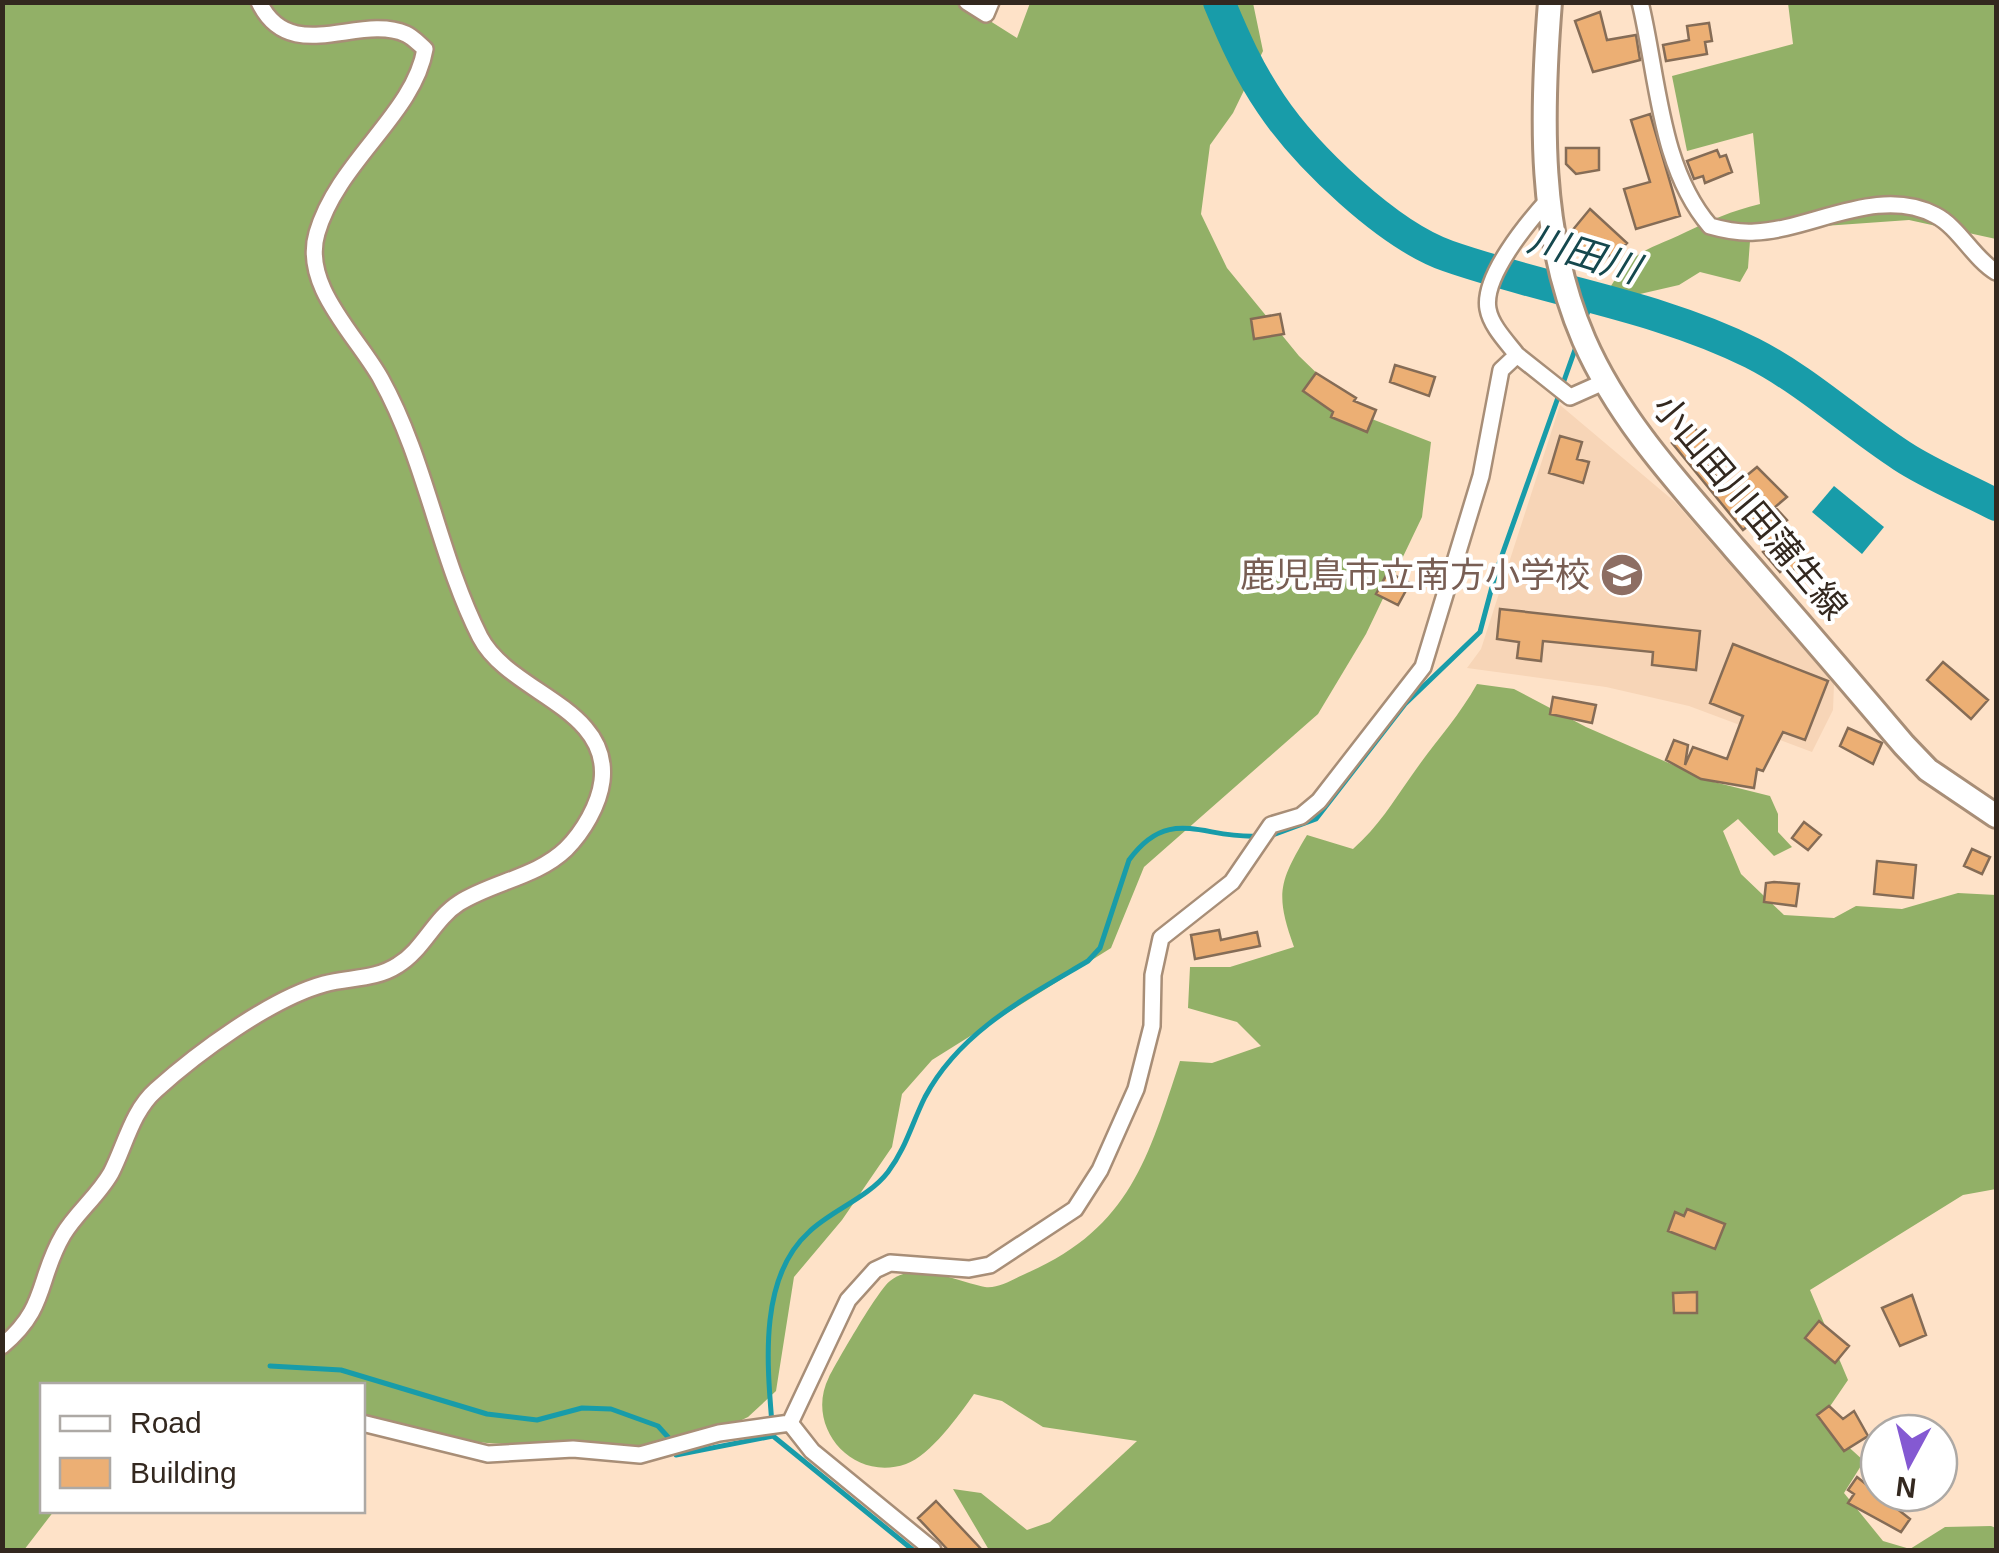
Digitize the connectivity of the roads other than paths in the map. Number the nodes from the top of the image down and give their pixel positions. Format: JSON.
{"nodes":[{"id":1,"x":259,"y":2,"type":"edge"},
{"id":2,"x":968,"y":2,"type":"edge"},
{"id":3,"x":991,"y":2,"type":"edge"},
{"id":4,"x":1550,"y":2,"type":"edge"},
{"id":5,"x":1640,"y":2,"type":"edge"},
{"id":6,"x":1548,"y":200,"type":"junction"},
{"id":7,"x":1996,"y":272,"type":"edge"},
{"id":8,"x":1518,"y":355,"type":"junction"},
{"id":9,"x":1606,"y":381,"type":"junction"},
{"id":10,"x":1996,"y":816,"type":"edge"},
{"id":11,"x":2,"y":1346,"type":"edge"},
{"id":12,"x":365,"y":1424,"type":"edge"},
{"id":13,"x":777,"y":1425,"type":"junction"},
{"id":14,"x":933,"y":1550,"type":"edge"}],
"edges":[{"from":1,"to":11,"type":"street"},
{"from":2,"to":3,"type":"street"},
{"from":4,"to":6,"type":"main road","name":"小山田川田蒲生線"},
{"from":5,"to":7,"type":"street"},
{"from":6,"to":8,"type":"street"},
{"from":6,"to":9,"type":"main road","name":"小山田川田蒲生線"},
{"from":8,"to":9,"type":"street"},
{"from":8,"to":13,"type":"street"},
{"from":9,"to":10,"type":"main road","name":"小山田川田蒲生線"},
{"from":12,"to":13,"type":"street"},
{"from":13,"to":14,"type":"street"}]}
